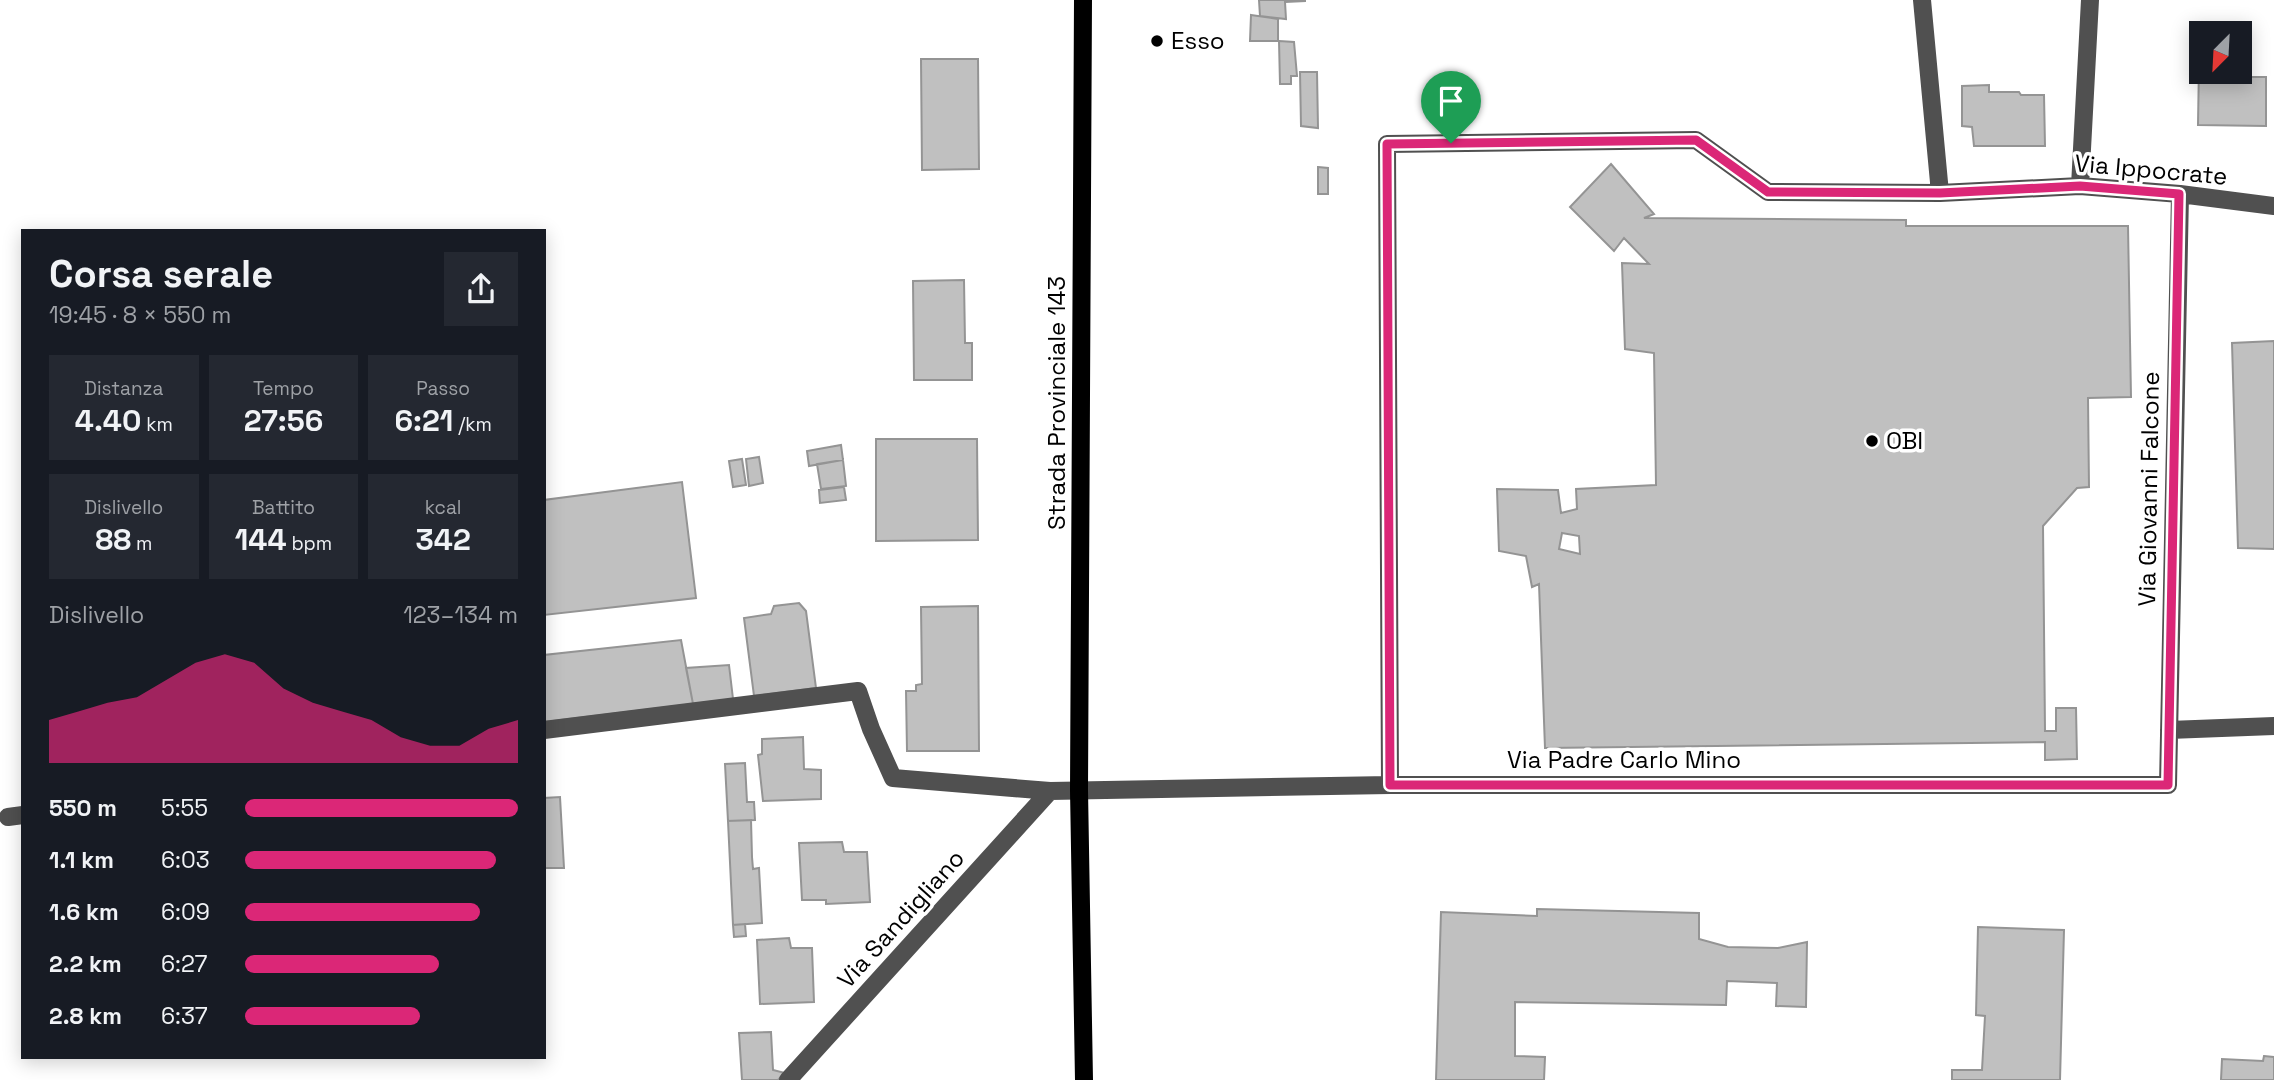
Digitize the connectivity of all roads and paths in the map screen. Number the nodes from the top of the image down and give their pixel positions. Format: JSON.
{"nodes":[{"id":1,"x":1922,"y":0,"type":"edge"},
{"id":2,"x":2090,"y":0,"type":"edge"},
{"id":3,"x":1083,"y":9,"type":"edge"},
{"id":4,"x":2080,"y":186,"type":"junction"},
{"id":5,"x":1940,"y":193,"type":"junction"},
{"id":6,"x":2179,"y":194,"type":"junction"},
{"id":7,"x":2274,"y":206,"type":"edge"},
{"id":8,"x":2274,"y":726,"type":"edge"},
{"id":9,"x":546,"y":730,"type":"edge"},
{"id":10,"x":2169,"y":730,"type":"junction"},
{"id":11,"x":1390,"y":785,"type":"junction"},
{"id":12,"x":2168,"y":785,"type":"joint"},
{"id":13,"x":1079,"y":790,"type":"junction"},
{"id":14,"x":1050,"y":791,"type":"junction"},
{"id":15,"x":788,"y":1080,"type":"edge"},
{"id":16,"x":1084,"y":1080,"type":"edge"}],
"edges":[{"from":1,"to":5,"type":"street"},
{"from":2,"to":4,"type":"street"},
{"from":3,"to":13,"type":"main road","name":"Strada Provinciale 143"},
{"from":4,"to":5,"type":"street","name":"Via Ippocrate"},
{"from":4,"to":6,"type":"street","name":"Via Ippocrate"},
{"from":5,"to":11,"type":"street","name":"Via Ippocrate"},
{"from":6,"to":7,"type":"street","name":"Via Ippocrate"},
{"from":6,"to":10,"type":"street","name":"Via Giovanni Falcone"},
{"from":8,"to":10,"type":"street"},
{"from":9,"to":14,"type":"street","name":"Via Padre Carlo Mino"},
{"from":10,"to":12,"type":"street","name":"Via Giovanni Falcone"},
{"from":11,"to":12,"type":"street","name":"Via Padre Carlo Mino"},
{"from":11,"to":13,"type":"street","name":"Via Padre Carlo Mino"},
{"from":13,"to":14,"type":"street","name":"Via Padre Carlo Mino"},
{"from":13,"to":16,"type":"main road","name":"Strada Provinciale 143"},
{"from":14,"to":15,"type":"street","name":"Via Sandigliano"}]}
